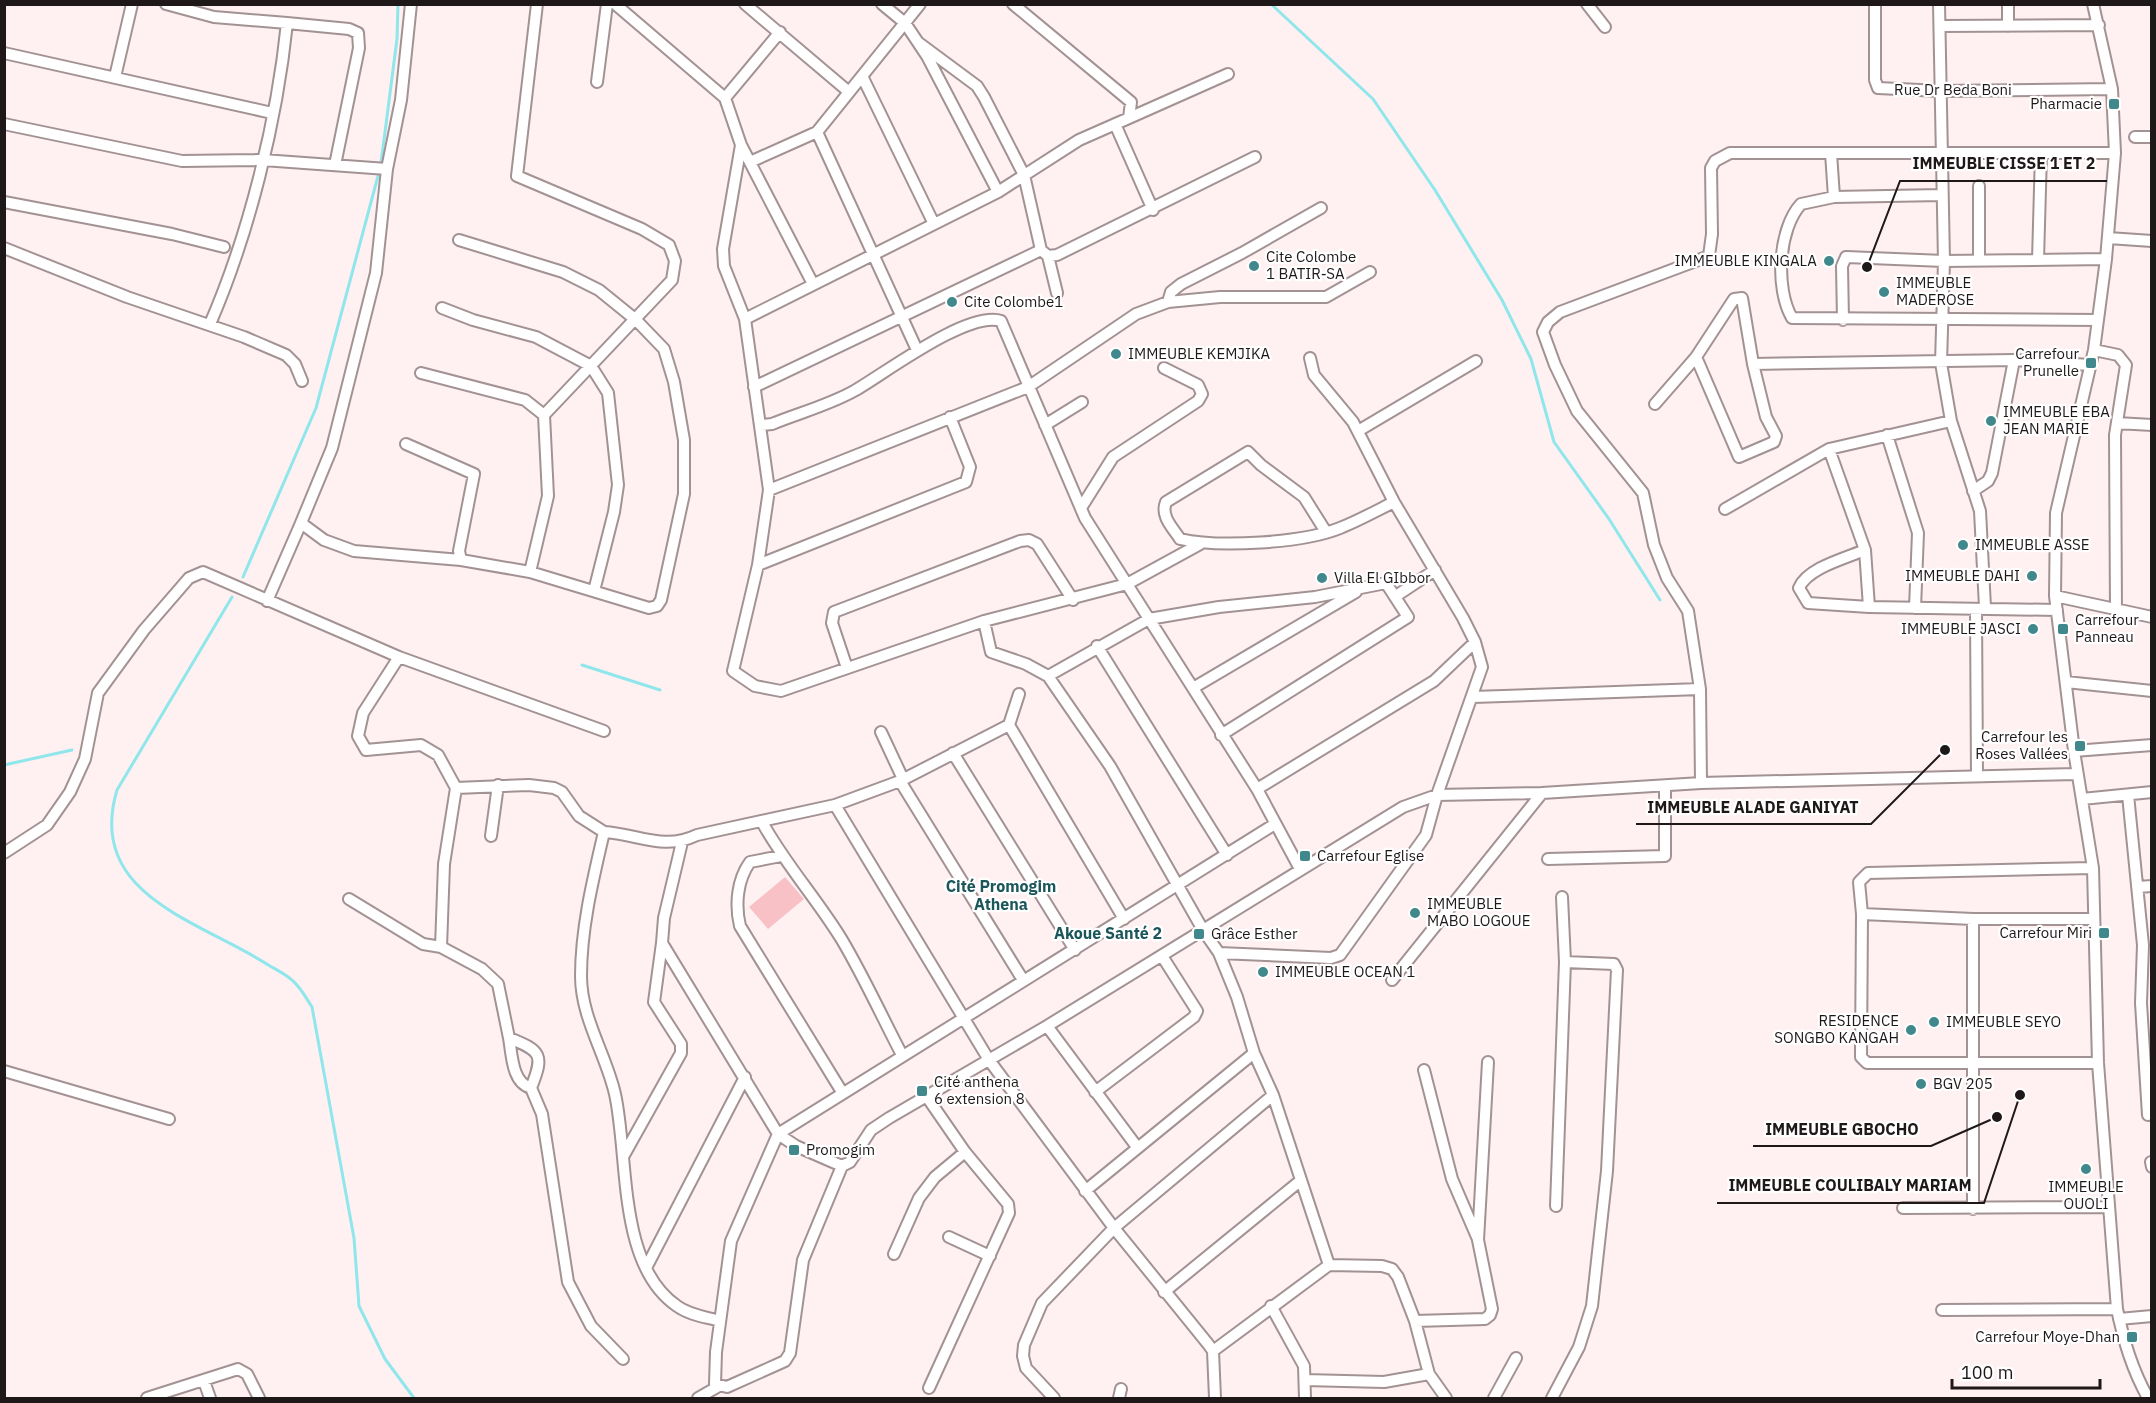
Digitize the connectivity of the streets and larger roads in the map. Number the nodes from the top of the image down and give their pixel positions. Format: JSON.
{"nodes":[{"id":1,"x":132,"y":4,"type":"edge"},
{"id":2,"x":166,"y":4,"type":"edge"},
{"id":3,"x":411,"y":4,"type":"edge"},
{"id":4,"x":537,"y":4,"type":"edge"},
{"id":5,"x":607,"y":4,"type":"edge"},
{"id":6,"x":615,"y":4,"type":"edge"},
{"id":7,"x":746,"y":4,"type":"edge"},
{"id":8,"x":882,"y":4,"type":"edge"},
{"id":9,"x":920,"y":4,"type":"edge"},
{"id":10,"x":1013,"y":4,"type":"edge"},
{"id":11,"x":1587,"y":4,"type":"edge"},
{"id":12,"x":1875,"y":4,"type":"edge"},
{"id":13,"x":1939,"y":4,"type":"edge"},
{"id":14,"x":2008,"y":4,"type":"edge"},
{"id":15,"x":2093,"y":4,"type":"edge"},
{"id":16,"x":287,"y":23,"type":"junction"},
{"id":17,"x":905,"y":23,"type":"junction"},
{"id":18,"x":2099,"y":25,"type":"junction"},
{"id":19,"x":1940,"y":26,"type":"junction"},
{"id":20,"x":2008,"y":26,"type":"junction"},
{"id":21,"x":1605,"y":27,"type":"dead end"},
{"id":22,"x":780,"y":32,"type":"junction"},
{"id":23,"x":919,"y":43,"type":"junction"},
{"id":24,"x":4,"y":53,"type":"edge"},
{"id":25,"x":1228,"y":74,"type":"dead end"},
{"id":26,"x":862,"y":76,"type":"junction"},
{"id":27,"x":115,"y":77,"type":"junction"},
{"id":28,"x":597,"y":82,"type":"dead end"},
{"id":29,"x":2112,"y":89,"type":"junction"},
{"id":30,"x":1940,"y":91,"type":"junction"},
{"id":31,"x":849,"y":92,"type":"junction"},
{"id":32,"x":724,"y":98,"type":"junction"},
{"id":33,"x":272,"y":113,"type":"junction"},
{"id":34,"x":1130,"y":118,"type":"junction"},
{"id":35,"x":4,"y":124,"type":"edge"},
{"id":36,"x":1115,"y":124,"type":"junction"},
{"id":37,"x":817,"y":132,"type":"junction"},
{"id":38,"x":2135,"y":136,"type":"dead end"},
{"id":39,"x":2151,"y":136,"type":"edge"},
{"id":40,"x":741,"y":145,"type":"junction"},
{"id":41,"x":1831,"y":153,"type":"junction"},
{"id":42,"x":1941,"y":153,"type":"junction"},
{"id":43,"x":2041,"y":153,"type":"junction"},
{"id":44,"x":2115,"y":153,"type":"junction"},
{"id":45,"x":1255,"y":157,"type":"dead end"},
{"id":46,"x":263,"y":160,"type":"junction"},
{"id":47,"x":750,"y":162,"type":"junction"},
{"id":48,"x":336,"y":165,"type":"junction"},
{"id":49,"x":387,"y":169,"type":"junction"},
{"id":50,"x":1024,"y":175,"type":"junction"},
{"id":51,"x":1979,"y":186,"type":"dead end"},
{"id":52,"x":998,"y":192,"type":"junction"},
{"id":53,"x":1941,"y":195,"type":"junction"},
{"id":54,"x":1834,"y":197,"type":"junction"},
{"id":55,"x":4,"y":202,"type":"edge"},
{"id":56,"x":1321,"y":208,"type":"dead end"},
{"id":57,"x":1153,"y":210,"type":"junction"},
{"id":58,"x":934,"y":224,"type":"junction"},
{"id":59,"x":2108,"y":238,"type":"junction"},
{"id":60,"x":459,"y":240,"type":"dead end"},
{"id":61,"x":2151,"y":241,"type":"edge"},
{"id":62,"x":4,"y":248,"type":"edge"},
{"id":63,"x":224,"y":248,"type":"dead end"},
{"id":64,"x":1044,"y":253,"type":"junction"},
{"id":65,"x":873,"y":254,"type":"junction"},
{"id":66,"x":2106,"y":259,"type":"junction"},
{"id":67,"x":2038,"y":260,"type":"junction"},
{"id":68,"x":1944,"y":261,"type":"junction"},
{"id":69,"x":1979,"y":261,"type":"junction"},
{"id":70,"x":1370,"y":273,"type":"dead end"},
{"id":71,"x":813,"y":284,"type":"junction"},
{"id":72,"x":1057,"y":293,"type":"dead end"},
{"id":73,"x":1168,"y":302,"type":"junction"},
{"id":74,"x":442,"y":308,"type":"dead end"},
{"id":75,"x":901,"y":316,"type":"junction"},
{"id":76,"x":745,"y":319,"type":"junction"},
{"id":77,"x":636,"y":320,"type":"junction"},
{"id":78,"x":1843,"y":320,"type":"junction"},
{"id":79,"x":1941,"y":320,"type":"junction"},
{"id":80,"x":2098,"y":320,"type":"junction"},
{"id":81,"x":210,"y":324,"type":"junction"},
{"id":82,"x":916,"y":350,"type":"junction"},
{"id":83,"x":2094,"y":350,"type":"junction"},
{"id":84,"x":1696,"y":357,"type":"junction"},
{"id":85,"x":1310,"y":358,"type":"dead end"},
{"id":86,"x":2014,"y":360,"type":"junction"},
{"id":87,"x":1476,"y":361,"type":"dead end"},
{"id":88,"x":1941,"y":363,"type":"junction"},
{"id":89,"x":1753,"y":364,"type":"junction"},
{"id":90,"x":2090,"y":365,"type":"junction"},
{"id":91,"x":591,"y":366,"type":"junction"},
{"id":92,"x":1164,"y":368,"type":"dead end"},
{"id":93,"x":421,"y":373,"type":"dead end"},
{"id":94,"x":302,"y":381,"type":"dead end"},
{"id":95,"x":754,"y":387,"type":"junction"},
{"id":96,"x":1028,"y":387,"type":"junction"},
{"id":97,"x":1082,"y":402,"type":"dead end"},
{"id":98,"x":1655,"y":404,"type":"dead end"},
{"id":99,"x":544,"y":415,"type":"junction"},
{"id":100,"x":950,"y":417,"type":"junction"},
{"id":101,"x":1951,"y":421,"type":"junction"},
{"id":102,"x":2116,"y":423,"type":"junction"},
{"id":103,"x":761,"y":425,"type":"junction"},
{"id":104,"x":1045,"y":425,"type":"junction"},
{"id":105,"x":2151,"y":425,"type":"edge"},
{"id":106,"x":1358,"y":431,"type":"junction"},
{"id":107,"x":1887,"y":435,"type":"junction"},
{"id":108,"x":406,"y":444,"type":"dead end"},
{"id":109,"x":1828,"y":449,"type":"junction"},
{"id":110,"x":769,"y":490,"type":"junction"},
{"id":111,"x":1973,"y":491,"type":"junction"},
{"id":112,"x":1394,"y":502,"type":"junction"},
{"id":113,"x":1081,"y":508,"type":"junction"},
{"id":114,"x":1725,"y":509,"type":"dead end"},
{"id":115,"x":301,"y":523,"type":"junction"},
{"id":116,"x":1326,"y":532,"type":"junction"},
{"id":117,"x":1200,"y":544,"type":"junction"},
{"id":118,"x":1865,"y":550,"type":"junction"},
{"id":119,"x":461,"y":560,"type":"junction"},
{"id":120,"x":758,"y":565,"type":"junction"},
{"id":121,"x":1434,"y":570,"type":"junction"},
{"id":122,"x":530,"y":572,"type":"junction"},
{"id":123,"x":1127,"y":584,"type":"junction"},
{"id":124,"x":1365,"y":587,"type":"junction"},
{"id":125,"x":594,"y":591,"type":"junction"},
{"id":126,"x":1396,"y":596,"type":"junction"},
{"id":127,"x":2055,"y":596,"type":"junction"},
{"id":128,"x":1073,"y":600,"type":"junction"},
{"id":129,"x":267,"y":601,"type":"junction"},
{"id":130,"x":1869,"y":608,"type":"junction"},
{"id":131,"x":1915,"y":608,"type":"junction"},
{"id":132,"x":1981,"y":609,"type":"junction"},
{"id":133,"x":2057,"y":610,"type":"junction"},
{"id":134,"x":2116,"y":610,"type":"junction"},
{"id":135,"x":2151,"y":617,"type":"edge"},
{"id":136,"x":1149,"y":619,"type":"junction"},
{"id":137,"x":984,"y":621,"type":"junction"},
{"id":138,"x":1475,"y":642,"type":"junction"},
{"id":139,"x":1097,"y":646,"type":"junction"},
{"id":140,"x":399,"y":657,"type":"junction"},
{"id":141,"x":847,"y":668,"type":"junction"},
{"id":142,"x":1048,"y":676,"type":"junction"},
{"id":143,"x":2066,"y":681,"type":"junction"},
{"id":144,"x":1193,"y":688,"type":"junction"},
{"id":145,"x":1700,"y":689,"type":"junction"},
{"id":146,"x":2151,"y":691,"type":"edge"},
{"id":147,"x":1019,"y":694,"type":"dead end"},
{"id":148,"x":1473,"y":698,"type":"junction"},
{"id":149,"x":1009,"y":725,"type":"junction"},
{"id":150,"x":604,"y":731,"type":"dead end"},
{"id":151,"x":881,"y":732,"type":"dead end"},
{"id":152,"x":1221,"y":735,"type":"junction"},
{"id":153,"x":2151,"y":745,"type":"edge"},
{"id":154,"x":2074,"y":751,"type":"junction"},
{"id":155,"x":953,"y":753,"type":"junction"},
{"id":156,"x":2078,"y":774,"type":"junction"},
{"id":157,"x":1977,"y":776,"type":"junction"},
{"id":158,"x":901,"y":780,"type":"junction"},
{"id":159,"x":1701,"y":783,"type":"junction"},
{"id":160,"x":498,"y":785,"type":"junction"},
{"id":161,"x":1665,"y":786,"type":"junction"},
{"id":162,"x":456,"y":788,"type":"junction"},
{"id":163,"x":1257,"y":789,"type":"junction"},
{"id":164,"x":2151,"y":792,"type":"edge"},
{"id":165,"x":1542,"y":793,"type":"junction"},
{"id":166,"x":1437,"y":795,"type":"junction"},
{"id":167,"x":2128,"y":795,"type":"junction"},
{"id":168,"x":2082,"y":799,"type":"junction"},
{"id":169,"x":835,"y":805,"type":"junction"},
{"id":170,"x":762,"y":822,"type":"junction"},
{"id":171,"x":1275,"y":824,"type":"junction"},
{"id":172,"x":604,"y":832,"type":"junction"},
{"id":173,"x":492,"y":836,"type":"dead end"},
{"id":174,"x":682,"y":842,"type":"junction"},
{"id":175,"x":4,"y":853,"type":"edge"},
{"id":176,"x":1227,"y":855,"type":"junction"},
{"id":177,"x":781,"y":856,"type":"junction"},
{"id":178,"x":1548,"y":858,"type":"dead end"},
{"id":179,"x":2093,"y":868,"type":"junction"},
{"id":180,"x":1300,"y":869,"type":"junction"},
{"id":181,"x":1179,"y":885,"type":"junction"},
{"id":182,"x":2151,"y":886,"type":"edge"},
{"id":183,"x":2138,"y":887,"type":"junction"},
{"id":184,"x":1562,"y":897,"type":"dead end"},
{"id":185,"x":349,"y":899,"type":"dead end"},
{"id":186,"x":1862,"y":914,"type":"junction"},
{"id":187,"x":1124,"y":919,"type":"junction"},
{"id":188,"x":1973,"y":919,"type":"junction"},
{"id":189,"x":2094,"y":919,"type":"junction"},
{"id":190,"x":1203,"y":930,"type":"junction"},
{"id":191,"x":662,"y":943,"type":"junction"},
{"id":192,"x":2147,"y":944,"type":"edge"},
{"id":193,"x":441,"y":947,"type":"junction"},
{"id":194,"x":1075,"y":950,"type":"junction"},
{"id":195,"x":1219,"y":953,"type":"junction"},
{"id":196,"x":1162,"y":956,"type":"junction"},
{"id":197,"x":1565,"y":962,"type":"junction"},
{"id":198,"x":1023,"y":980,"type":"junction"},
{"id":199,"x":1392,"y":980,"type":"dead end"},
{"id":200,"x":2146,"y":1003,"type":"edge"},
{"id":201,"x":961,"y":1018,"type":"junction"},
{"id":202,"x":1047,"y":1026,"type":"junction"},
{"id":203,"x":509,"y":1038,"type":"junction"},
{"id":204,"x":1254,"y":1053,"type":"junction"},
{"id":205,"x":902,"y":1054,"type":"junction"},
{"id":206,"x":2148,"y":1059,"type":"edge"},
{"id":207,"x":989,"y":1060,"type":"junction"},
{"id":208,"x":1488,"y":1062,"type":"dead end"},
{"id":209,"x":2098,"y":1063,"type":"junction"},
{"id":210,"x":1973,"y":1065,"type":"junction"},
{"id":211,"x":1424,"y":1070,"type":"dead end"},
{"id":212,"x":4,"y":1071,"type":"edge"},
{"id":213,"x":745,"y":1077,"type":"junction"},
{"id":214,"x":531,"y":1088,"type":"junction"},
{"id":215,"x":842,"y":1092,"type":"junction"},
{"id":216,"x":1095,"y":1092,"type":"junction"},
{"id":217,"x":1273,"y":1095,"type":"junction"},
{"id":218,"x":927,"y":1097,"type":"junction"},
{"id":219,"x":2148,"y":1115,"type":"dead end"},
{"id":220,"x":169,"y":1119,"type":"dead end"},
{"id":221,"x":778,"y":1134,"type":"junction"},
{"id":222,"x":1137,"y":1147,"type":"junction"},
{"id":223,"x":965,"y":1152,"type":"junction"},
{"id":224,"x":624,"y":1155,"type":"junction"},
{"id":225,"x":2151,"y":1162,"type":"edge"},
{"id":226,"x":842,"y":1166,"type":"junction"},
{"id":227,"x":2151,"y":1167,"type":"edge"},
{"id":228,"x":1300,"y":1181,"type":"junction"},
{"id":229,"x":1086,"y":1191,"type":"junction"},
{"id":230,"x":1556,"y":1206,"type":"dead end"},
{"id":231,"x":2108,"y":1207,"type":"junction"},
{"id":232,"x":1903,"y":1208,"type":"dead end"},
{"id":233,"x":1973,"y":1209,"type":"junction"},
{"id":234,"x":1114,"y":1228,"type":"junction"},
{"id":235,"x":949,"y":1237,"type":"dead end"},
{"id":236,"x":1478,"y":1240,"type":"junction"},
{"id":237,"x":894,"y":1254,"type":"dead end"},
{"id":238,"x":990,"y":1256,"type":"junction"},
{"id":239,"x":1329,"y":1265,"type":"junction"},
{"id":240,"x":646,"y":1268,"type":"junction"},
{"id":241,"x":1164,"y":1292,"type":"junction"},
{"id":242,"x":1271,"y":1306,"type":"junction"},
{"id":243,"x":1942,"y":1310,"type":"dead end"},
{"id":244,"x":2118,"y":1314,"type":"junction"},
{"id":245,"x":2151,"y":1316,"type":"edge"},
{"id":246,"x":720,"y":1321,"type":"junction"},
{"id":247,"x":1415,"y":1321,"type":"junction"},
{"id":248,"x":1212,"y":1351,"type":"junction"},
{"id":249,"x":1516,"y":1358,"type":"dead end"},
{"id":250,"x":623,"y":1359,"type":"dead end"},
{"id":251,"x":1430,"y":1374,"type":"junction"},
{"id":252,"x":1305,"y":1380,"type":"junction"},
{"id":253,"x":204,"y":1382,"type":"junction"},
{"id":254,"x":719,"y":1386,"type":"junction"},
{"id":255,"x":930,"y":1388,"type":"dead end"},
{"id":256,"x":154,"y":1397,"type":"edge"},
{"id":257,"x":210,"y":1398,"type":"edge"},
{"id":258,"x":259,"y":1398,"type":"edge"},
{"id":259,"x":698,"y":1398,"type":"edge"},
{"id":260,"x":1054,"y":1398,"type":"edge"},
{"id":261,"x":1215,"y":1398,"type":"edge"},
{"id":262,"x":1305,"y":1398,"type":"edge"},
{"id":263,"x":1446,"y":1398,"type":"edge"},
{"id":264,"x":1494,"y":1398,"type":"edge"},
{"id":265,"x":1552,"y":1398,"type":"edge"},
{"id":266,"x":2148,"y":1398,"type":"edge"}],
"edges":[{"from":1,"to":27,"type":"street"},
{"from":2,"to":16,"type":"street"},
{"from":3,"to":49,"type":"street"},
{"from":4,"to":77,"type":"street"},
{"from":5,"to":28,"type":"street"},
{"from":6,"to":32,"type":"street"},
{"from":7,"to":22,"type":"street"},
{"from":8,"to":17,"type":"street"},
{"from":9,"to":17,"type":"street"},
{"from":10,"to":34,"type":"street"},
{"from":11,"to":21,"type":"street"},
{"from":12,"to":30,"type":"street","name":"Rue Dr Beda Boni"},
{"from":13,"to":19,"type":"street"},
{"from":14,"to":20,"type":"street"},
{"from":15,"to":18,"type":"street"},
{"from":16,"to":33,"type":"street"},
{"from":16,"to":48,"type":"street"},
{"from":17,"to":23,"type":"street"},
{"from":17,"to":26,"type":"street"},
{"from":18,"to":20,"type":"street"},
{"from":18,"to":29,"type":"street"},
{"from":19,"to":20,"type":"street"},
{"from":19,"to":30,"type":"street"},
{"from":22,"to":31,"type":"street"},
{"from":22,"to":32,"type":"street"},
{"from":23,"to":50,"type":"street"},
{"from":23,"to":52,"type":"street"},
{"from":24,"to":27,"type":"street"},
{"from":25,"to":34,"type":"street"},
{"from":26,"to":31,"type":"street"},
{"from":26,"to":58,"type":"street"},
{"from":27,"to":33,"type":"street"},
{"from":29,"to":30,"type":"street","name":"Rue Dr Beda Boni"},
{"from":29,"to":44,"type":"street"},
{"from":30,"to":42,"type":"street"},
{"from":31,"to":37,"type":"street"},
{"from":32,"to":40,"type":"street"},
{"from":33,"to":46,"type":"street"},
{"from":34,"to":36,"type":"street"},
{"from":35,"to":46,"type":"street"},
{"from":36,"to":50,"type":"street"},
{"from":36,"to":57,"type":"street"},
{"from":37,"to":47,"type":"street"},
{"from":37,"to":65,"type":"street"},
{"from":38,"to":39,"type":"street"},
{"from":40,"to":47,"type":"street"},
{"from":40,"to":76,"type":"street"},
{"from":41,"to":42,"type":"street"},
{"from":41,"to":54,"type":"street"},
{"from":41,"to":145,"type":"street"},
{"from":42,"to":43,"type":"street"},
{"from":42,"to":53,"type":"street"},
{"from":43,"to":44,"type":"street"},
{"from":43,"to":67,"type":"street"},
{"from":44,"to":59,"type":"street"},
{"from":45,"to":57,"type":"street"},
{"from":46,"to":48,"type":"street"},
{"from":46,"to":81,"type":"street"},
{"from":47,"to":71,"type":"street"},
{"from":48,"to":49,"type":"street"},
{"from":49,"to":115,"type":"street"},
{"from":50,"to":52,"type":"street"},
{"from":50,"to":64,"type":"street"},
{"from":51,"to":69,"type":"street"},
{"from":52,"to":58,"type":"street"},
{"from":53,"to":54,"type":"street"},
{"from":53,"to":68,"type":"street"},
{"from":54,"to":78,"type":"street"},
{"from":55,"to":63,"type":"street"},
{"from":56,"to":73,"type":"street"},
{"from":57,"to":64,"type":"street"},
{"from":58,"to":65,"type":"street"},
{"from":59,"to":61,"type":"street"},
{"from":59,"to":66,"type":"street"},
{"from":60,"to":77,"type":"street"},
{"from":62,"to":81,"type":"street"},
{"from":64,"to":72,"type":"street"},
{"from":64,"to":75,"type":"street"},
{"from":65,"to":71,"type":"street"},
{"from":65,"to":75,"type":"street"},
{"from":66,"to":67,"type":"street"},
{"from":66,"to":80,"type":"street"},
{"from":67,"to":69,"type":"street"},
{"from":68,"to":69,"type":"street"},
{"from":68,"to":78,"type":"street"},
{"from":68,"to":79,"type":"street"},
{"from":70,"to":73,"type":"street"},
{"from":71,"to":76,"type":"street"},
{"from":73,"to":96,"type":"street"},
{"from":74,"to":91,"type":"street"},
{"from":75,"to":82,"type":"street"},
{"from":75,"to":95,"type":"street"},
{"from":76,"to":95,"type":"street"},
{"from":77,"to":91,"type":"street"},
{"from":77,"to":125,"type":"street"},
{"from":78,"to":79,"type":"street"},
{"from":79,"to":80,"type":"street"},
{"from":79,"to":88,"type":"street"},
{"from":80,"to":83,"type":"street"},
{"from":81,"to":94,"type":"street"},
{"from":82,"to":96,"type":"street"},
{"from":82,"to":103,"type":"street"},
{"from":83,"to":90,"type":"street"},
{"from":83,"to":102,"type":"street"},
{"from":84,"to":89,"type":"street"},
{"from":84,"to":89,"type":"street"},
{"from":84,"to":98,"type":"street"},
{"from":85,"to":106,"type":"street"},
{"from":86,"to":88,"type":"street"},
{"from":86,"to":90,"type":"street"},
{"from":86,"to":111,"type":"street"},
{"from":87,"to":106,"type":"street"},
{"from":88,"to":89,"type":"street"},
{"from":88,"to":101,"type":"street"},
{"from":90,"to":127,"type":"street"},
{"from":91,"to":99,"type":"street"},
{"from":91,"to":125,"type":"street"},
{"from":92,"to":113,"type":"street"},
{"from":93,"to":99,"type":"street"},
{"from":95,"to":103,"type":"street"},
{"from":96,"to":100,"type":"street"},
{"from":96,"to":104,"type":"street"},
{"from":97,"to":104,"type":"street"},
{"from":99,"to":122,"type":"street"},
{"from":100,"to":110,"type":"street"},
{"from":100,"to":120,"type":"street"},
{"from":101,"to":107,"type":"street"},
{"from":101,"to":111,"type":"street"},
{"from":102,"to":105,"type":"street"},
{"from":102,"to":134,"type":"street"},
{"from":103,"to":110,"type":"street"},
{"from":104,"to":113,"type":"street"},
{"from":106,"to":112,"type":"street"},
{"from":107,"to":109,"type":"street"},
{"from":107,"to":131,"type":"street"},
{"from":108,"to":119,"type":"street"},
{"from":109,"to":114,"type":"street"},
{"from":109,"to":118,"type":"street"},
{"from":110,"to":120,"type":"street"},
{"from":111,"to":132,"type":"street"},
{"from":112,"to":116,"type":"street"},
{"from":112,"to":121,"type":"street"},
{"from":113,"to":123,"type":"street"},
{"from":115,"to":119,"type":"street"},
{"from":115,"to":129,"type":"street"},
{"from":116,"to":117,"type":"street"},
{"from":116,"to":117,"type":"street"},
{"from":117,"to":123,"type":"street"},
{"from":118,"to":130,"type":"street"},
{"from":118,"to":130,"type":"street"},
{"from":119,"to":122,"type":"street"},
{"from":120,"to":141,"type":"street"},
{"from":121,"to":126,"type":"street"},
{"from":121,"to":138,"type":"street"},
{"from":122,"to":125,"type":"street"},
{"from":123,"to":128,"type":"street"},
{"from":123,"to":136,"type":"street"},
{"from":124,"to":126,"type":"street"},
{"from":124,"to":136,"type":"street"},
{"from":124,"to":144,"type":"street"},
{"from":126,"to":152,"type":"street"},
{"from":127,"to":133,"type":"street"},
{"from":127,"to":134,"type":"street"},
{"from":128,"to":137,"type":"street"},
{"from":128,"to":141,"type":"street"},
{"from":129,"to":140,"type":"street"},
{"from":129,"to":175,"type":"street"},
{"from":130,"to":131,"type":"street"},
{"from":131,"to":132,"type":"street"},
{"from":132,"to":133,"type":"street"},
{"from":132,"to":157,"type":"street"},
{"from":133,"to":143,"type":"street"},
{"from":134,"to":135,"type":"street"},
{"from":136,"to":139,"type":"street"},
{"from":136,"to":144,"type":"street"},
{"from":137,"to":141,"type":"street"},
{"from":137,"to":142,"type":"street"},
{"from":138,"to":148,"type":"street"},
{"from":138,"to":163,"type":"street"},
{"from":139,"to":142,"type":"street"},
{"from":139,"to":176,"type":"street"},
{"from":140,"to":150,"type":"street"},
{"from":140,"to":162,"type":"street"},
{"from":142,"to":181,"type":"street"},
{"from":143,"to":146,"type":"street"},
{"from":143,"to":154,"type":"street"},
{"from":144,"to":152,"type":"street"},
{"from":145,"to":148,"type":"street"},
{"from":145,"to":159,"type":"street"},
{"from":147,"to":149,"type":"street"},
{"from":148,"to":166,"type":"street"},
{"from":149,"to":155,"type":"street"},
{"from":149,"to":187,"type":"street"},
{"from":151,"to":158,"type":"street"},
{"from":152,"to":163,"type":"street"},
{"from":153,"to":154,"type":"street"},
{"from":154,"to":156,"type":"street"},
{"from":155,"to":158,"type":"street"},
{"from":155,"to":194,"type":"street"},
{"from":156,"to":157,"type":"street"},
{"from":156,"to":168,"type":"street"},
{"from":157,"to":159,"type":"street"},
{"from":158,"to":169,"type":"street"},
{"from":158,"to":198,"type":"street"},
{"from":159,"to":161,"type":"street"},
{"from":160,"to":162,"type":"street"},
{"from":160,"to":172,"type":"street"},
{"from":160,"to":173,"type":"street"},
{"from":161,"to":165,"type":"street"},
{"from":161,"to":178,"type":"street"},
{"from":162,"to":193,"type":"street"},
{"from":163,"to":171,"type":"street"},
{"from":164,"to":167,"type":"street"},
{"from":165,"to":166,"type":"street"},
{"from":165,"to":199,"type":"street"},
{"from":166,"to":180,"type":"street"},
{"from":166,"to":195,"type":"street"},
{"from":167,"to":168,"type":"street"},
{"from":167,"to":183,"type":"street"},
{"from":168,"to":179,"type":"street"},
{"from":169,"to":170,"type":"street"},
{"from":169,"to":201,"type":"street"},
{"from":170,"to":174,"type":"street"},
{"from":170,"to":177,"type":"street"},
{"from":171,"to":176,"type":"street"},
{"from":171,"to":180,"type":"street"},
{"from":172,"to":174,"type":"street"},
{"from":172,"to":224,"type":"street"},
{"from":174,"to":191,"type":"street"},
{"from":176,"to":181,"type":"street"},
{"from":177,"to":205,"type":"street"},
{"from":177,"to":215,"type":"street"},
{"from":179,"to":186,"type":"street"},
{"from":179,"to":189,"type":"street"},
{"from":180,"to":190,"type":"street"},
{"from":181,"to":187,"type":"street"},
{"from":181,"to":190,"type":"street"},
{"from":182,"to":183,"type":"street"},
{"from":183,"to":192,"type":"street"},
{"from":184,"to":197,"type":"street"},
{"from":185,"to":193,"type":"street"},
{"from":186,"to":188,"type":"street"},
{"from":186,"to":210,"type":"street"},
{"from":187,"to":194,"type":"street"},
{"from":188,"to":189,"type":"street"},
{"from":188,"to":210,"type":"street"},
{"from":189,"to":209,"type":"street"},
{"from":190,"to":195,"type":"street"},
{"from":190,"to":196,"type":"street"},
{"from":191,"to":213,"type":"street"},
{"from":191,"to":224,"type":"street"},
{"from":192,"to":200,"type":"street"},
{"from":193,"to":203,"type":"street"},
{"from":194,"to":198,"type":"street"},
{"from":195,"to":204,"type":"street"},
{"from":196,"to":202,"type":"street"},
{"from":196,"to":216,"type":"street"},
{"from":197,"to":230,"type":"street"},
{"from":197,"to":265,"type":"street"},
{"from":198,"to":201,"type":"street"},
{"from":200,"to":206,"type":"street"},
{"from":201,"to":205,"type":"street"},
{"from":201,"to":207,"type":"street"},
{"from":202,"to":207,"type":"street"},
{"from":202,"to":216,"type":"street"},
{"from":203,"to":214,"type":"street"},
{"from":203,"to":214,"type":"street"},
{"from":204,"to":217,"type":"street"},
{"from":204,"to":222,"type":"street"},
{"from":205,"to":215,"type":"street"},
{"from":206,"to":219,"type":"street"},
{"from":207,"to":218,"type":"street"},
{"from":207,"to":229,"type":"street"},
{"from":208,"to":236,"type":"street"},
{"from":209,"to":210,"type":"street"},
{"from":209,"to":231,"type":"street"},
{"from":210,"to":233,"type":"street"},
{"from":211,"to":236,"type":"street"},
{"from":212,"to":220,"type":"street"},
{"from":213,"to":221,"type":"street"},
{"from":213,"to":240,"type":"street"},
{"from":214,"to":250,"type":"street"},
{"from":215,"to":221,"type":"street"},
{"from":216,"to":222,"type":"street"},
{"from":217,"to":228,"type":"street"},
{"from":217,"to":234,"type":"street"},
{"from":218,"to":223,"type":"street"},
{"from":218,"to":226,"type":"street"},
{"from":221,"to":226,"type":"street"},
{"from":221,"to":246,"type":"street"},
{"from":222,"to":229,"type":"street"},
{"from":223,"to":237,"type":"street"},
{"from":223,"to":238,"type":"street"},
{"from":224,"to":240,"type":"street"},
{"from":225,"to":227,"type":"street"},
{"from":226,"to":254,"type":"street"},
{"from":228,"to":239,"type":"street"},
{"from":228,"to":241,"type":"street"},
{"from":229,"to":234,"type":"street"},
{"from":231,"to":233,"type":"street"},
{"from":231,"to":244,"type":"street"},
{"from":232,"to":233,"type":"street"},
{"from":234,"to":241,"type":"street"},
{"from":234,"to":260,"type":"street"},
{"from":235,"to":238,"type":"street"},
{"from":236,"to":247,"type":"street"},
{"from":238,"to":255,"type":"street"},
{"from":239,"to":242,"type":"street"},
{"from":239,"to":247,"type":"street"},
{"from":240,"to":246,"type":"street"},
{"from":241,"to":248,"type":"street"},
{"from":242,"to":248,"type":"street"},
{"from":242,"to":252,"type":"street"},
{"from":243,"to":244,"type":"street"},
{"from":244,"to":245,"type":"street"},
{"from":244,"to":266,"type":"street"},
{"from":246,"to":254,"type":"street"},
{"from":247,"to":251,"type":"street"},
{"from":248,"to":261,"type":"street"},
{"from":249,"to":264,"type":"street"},
{"from":251,"to":252,"type":"street"},
{"from":251,"to":263,"type":"street"},
{"from":252,"to":262,"type":"street"},
{"from":253,"to":256,"type":"street"},
{"from":253,"to":257,"type":"street"},
{"from":253,"to":258,"type":"street"},
{"from":254,"to":259,"type":"street"}]}
